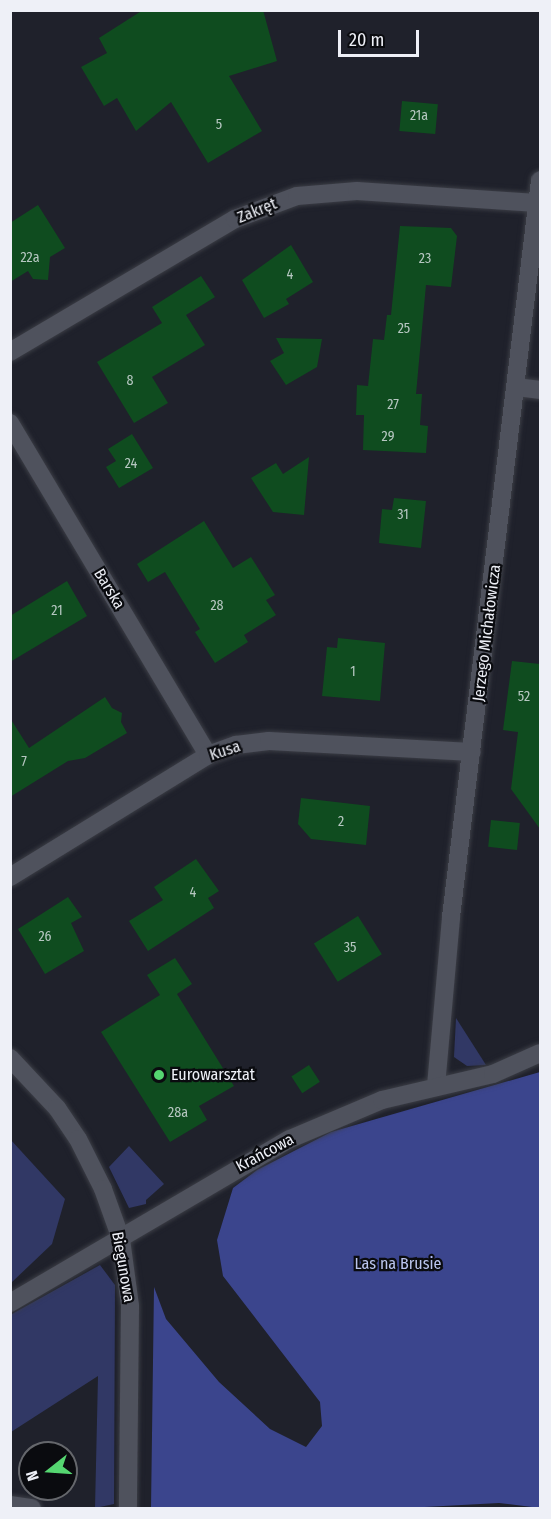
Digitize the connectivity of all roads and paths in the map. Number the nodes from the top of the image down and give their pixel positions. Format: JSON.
{"nodes":[{"id":1,"x":540,"y":180,"type":"edge"},
{"id":2,"x":537,"y":203,"type":"junction"},
{"id":3,"x":10,"y":352,"type":"edge"},
{"id":4,"x":516,"y":387,"type":"junction"},
{"id":5,"x":540,"y":390,"type":"edge"},
{"id":6,"x":10,"y":423,"type":"edge"},
{"id":7,"x":472,"y":752,"type":"junction"},
{"id":8,"x":208,"y":755,"type":"junction"},
{"id":9,"x":10,"y":877,"type":"edge"},
{"id":10,"x":540,"y":1053,"type":"edge"},
{"id":11,"x":10,"y":1058,"type":"edge"},
{"id":12,"x":436,"y":1086,"type":"junction"},
{"id":13,"x":121,"y":1239,"type":"junction"},
{"id":14,"x":10,"y":1303,"type":"edge"},
{"id":15,"x":10,"y":1505,"type":"edge"},
{"id":16,"x":32,"y":1509,"type":"edge"},
{"id":17,"x":128,"y":1509,"type":"edge"}],
"edges":[{"from":1,"to":2,"type":"street","name":"Jerzego Michałowicza"},
{"from":2,"to":3,"type":"street","name":"Zakręt"},
{"from":2,"to":4,"type":"street","name":"Jerzego Michałowicza"},
{"from":4,"to":5,"type":"street"},
{"from":4,"to":7,"type":"street","name":"Jerzego Michałowicza"},
{"from":6,"to":8,"type":"street","name":"Barska"},
{"from":7,"to":8,"type":"street","name":"Kusa"},
{"from":7,"to":12,"type":"street","name":"Jerzego Michałowicza"},
{"from":8,"to":9,"type":"street","name":"Kusa"},
{"from":10,"to":12,"type":"street","name":"Krańcowa"},
{"from":11,"to":13,"type":"street","name":"Biegunowa"},
{"from":12,"to":13,"type":"street","name":"Krańcowa"},
{"from":13,"to":14,"type":"street","name":"Krańcowa"},
{"from":13,"to":17,"type":"street","name":"Biegunowa"},
{"from":15,"to":16,"type":"street"}]}
